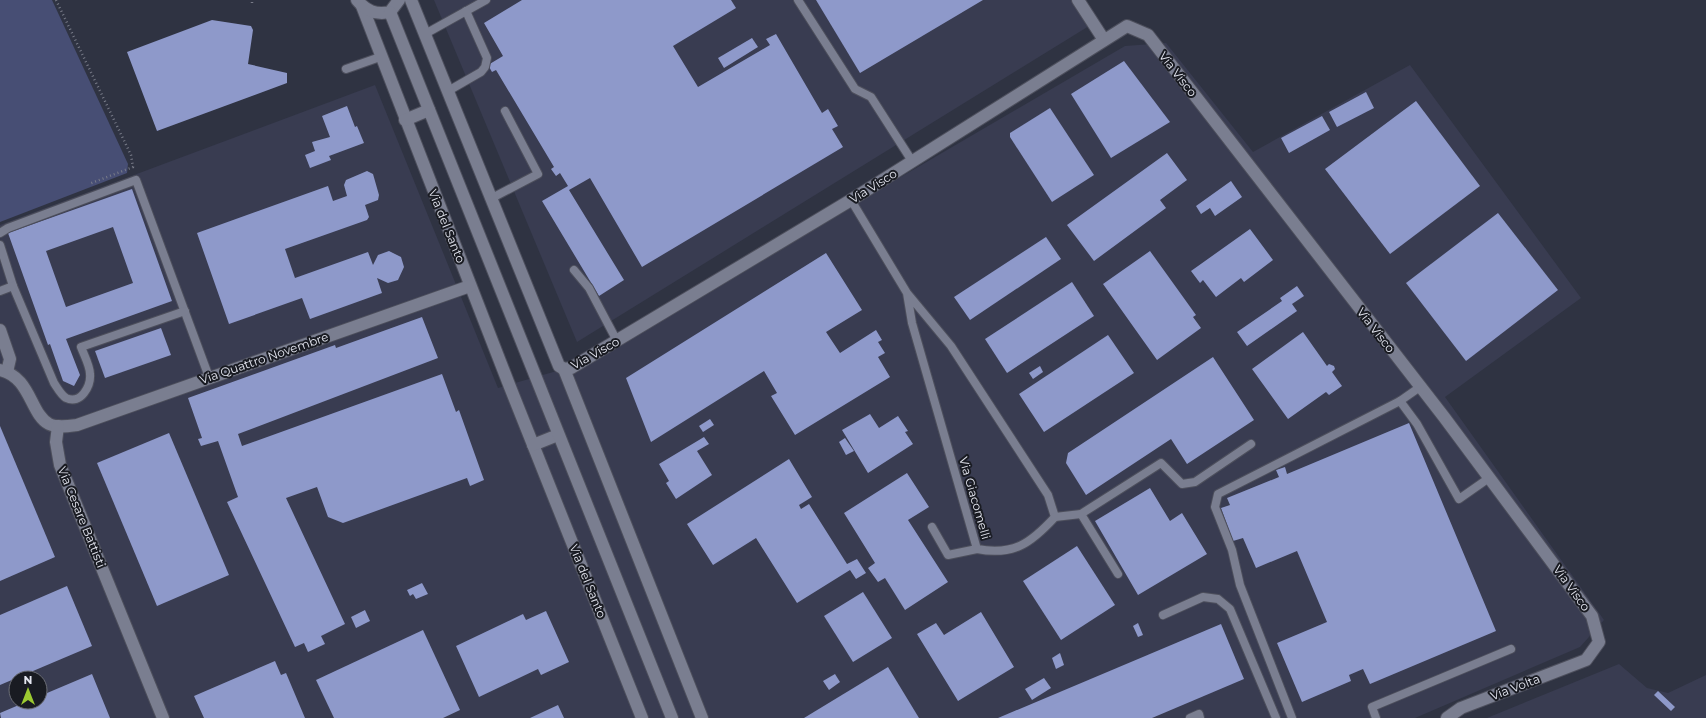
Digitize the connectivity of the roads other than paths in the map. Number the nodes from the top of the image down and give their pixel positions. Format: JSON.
{"nodes":[{"id":1,"x":399,"y":0,"type":"edge"},
{"id":2,"x":411,"y":0,"type":"edge"},
{"id":3,"x":486,"y":0,"type":"edge"},
{"id":4,"x":798,"y":0,"type":"edge"},
{"id":5,"x":1078,"y":0,"type":"edge"},
{"id":6,"x":359,"y":3,"type":"edge"},
{"id":7,"x":466,"y":11,"type":"junction"},
{"id":8,"x":390,"y":12,"type":"junction"},
{"id":9,"x":425,"y":34,"type":"junction"},
{"id":10,"x":1104,"y":40,"type":"junction"},
{"id":11,"x":380,"y":56,"type":"junction"},
{"id":12,"x":346,"y":69,"type":"dead end"},
{"id":13,"x":448,"y":91,"type":"junction"},
{"id":14,"x":429,"y":110,"type":"junction"},
{"id":15,"x":505,"y":111,"type":"dead end"},
{"id":16,"x":405,"y":120,"type":"junction"},
{"id":17,"x":912,"y":161,"type":"junction"},
{"id":18,"x":492,"y":198,"type":"junction"},
{"id":19,"x":851,"y":200,"type":"junction"},
{"id":20,"x":0,"y":233,"type":"edge"},
{"id":21,"x":0,"y":245,"type":"edge"},
{"id":22,"x":574,"y":270,"type":"dead end"},
{"id":23,"x":14,"y":286,"type":"junction"},
{"id":24,"x":470,"y":286,"type":"junction"},
{"id":25,"x":0,"y":291,"type":"edge"},
{"id":26,"x":907,"y":293,"type":"junction"},
{"id":27,"x":185,"y":311,"type":"junction"},
{"id":28,"x":0,"y":330,"type":"edge"},
{"id":29,"x":617,"y":341,"type":"junction"},
{"id":30,"x":564,"y":369,"type":"junction"},
{"id":31,"x":4,"y":371,"type":"edge"},
{"id":32,"x":208,"y":377,"type":"junction"},
{"id":33,"x":1420,"y":387,"type":"junction"},
{"id":34,"x":1400,"y":401,"type":"junction"},
{"id":35,"x":58,"y":426,"type":"junction"},
{"id":36,"x":558,"y":435,"type":"junction"},
{"id":37,"x":1251,"y":444,"type":"dead end"},
{"id":38,"x":533,"y":445,"type":"junction"},
{"id":39,"x":1489,"y":478,"type":"junction"},
{"id":40,"x":1081,"y":514,"type":"junction"},
{"id":41,"x":1055,"y":517,"type":"junction"},
{"id":42,"x":932,"y":527,"type":"dead end"},
{"id":43,"x":978,"y":549,"type":"junction"},
{"id":44,"x":1118,"y":574,"type":"dead end"},
{"id":45,"x":1163,"y":615,"type":"dead end"},
{"id":46,"x":1510,"y":649,"type":"dead end"},
{"id":47,"x":1586,"y":660,"type":"joint"},
{"id":48,"x":162,"y":718,"type":"edge"},
{"id":49,"x":642,"y":718,"type":"edge"},
{"id":50,"x":672,"y":718,"type":"edge"},
{"id":51,"x":702,"y":718,"type":"edge"},
{"id":52,"x":1190,"y":718,"type":"edge"},
{"id":53,"x":1200,"y":718,"type":"edge"},
{"id":54,"x":1276,"y":718,"type":"edge"},
{"id":55,"x":1292,"y":718,"type":"edge"},
{"id":56,"x":1376,"y":718,"type":"edge"},
{"id":57,"x":1447,"y":718,"type":"edge"}],
"edges":[{"from":1,"to":8,"type":"street"},
{"from":2,"to":9,"type":"street"},
{"from":3,"to":7,"type":"lane"},
{"from":4,"to":17,"type":"lane"},
{"from":5,"to":10,"type":"street"},
{"from":6,"to":8,"type":"street","name":"Via del Santo"},
{"from":6,"to":11,"type":"street","name":"Via del Santo"},
{"from":7,"to":9,"type":"lane"},
{"from":7,"to":13,"type":"lane"},
{"from":8,"to":14,"type":"street"},
{"from":9,"to":13,"type":"street"},
{"from":10,"to":17,"type":"street","name":"Via Visco"},
{"from":10,"to":33,"type":"street","name":"Via Visco"},
{"from":11,"to":12,"type":"lane"},
{"from":11,"to":16,"type":"street","name":"Via del Santo"},
{"from":13,"to":18,"type":"street"},
{"from":14,"to":16,"type":"street"},
{"from":14,"to":36,"type":"street"},
{"from":15,"to":18,"type":"lane"},
{"from":16,"to":24,"type":"street","name":"Via del Santo"},
{"from":17,"to":19,"type":"street","name":"Via Visco"},
{"from":18,"to":30,"type":"street"},
{"from":19,"to":26,"type":"lane","name":"Via Giacomelli"},
{"from":19,"to":29,"type":"street","name":"Via Visco"},
{"from":20,"to":27,"type":"lane"},
{"from":21,"to":23,"type":"lane"},
{"from":22,"to":29,"type":"lane"},
{"from":23,"to":25,"type":"lane"},
{"from":23,"to":27,"type":"lane"},
{"from":24,"to":32,"type":"street","name":"Via Quattro Novembre"},
{"from":24,"to":38,"type":"street","name":"Via del Santo"},
{"from":26,"to":41,"type":"lane","name":"Via Giacomelli"},
{"from":26,"to":43,"type":"lane","name":"Via Giacomelli"},
{"from":27,"to":32,"type":"lane"},
{"from":28,"to":31,"type":"street"},
{"from":29,"to":30,"type":"street","name":"Via Visco"},
{"from":30,"to":51,"type":"street"},
{"from":31,"to":35,"type":"street"},
{"from":32,"to":35,"type":"street","name":"Via Quattro Novembre"},
{"from":33,"to":34,"type":"lane"},
{"from":33,"to":39,"type":"street","name":"Via Visco"},
{"from":34,"to":39,"type":"lane"},
{"from":34,"to":55,"type":"lane"},
{"from":35,"to":48,"type":"street","name":"Via Cesare Battisti"},
{"from":36,"to":38,"type":"street"},
{"from":36,"to":50,"type":"street"},
{"from":37,"to":40,"type":"lane"},
{"from":38,"to":49,"type":"street","name":"Via del Santo"},
{"from":39,"to":47,"type":"street","name":"Via Visco"},
{"from":40,"to":41,"type":"lane"},
{"from":40,"to":44,"type":"lane"},
{"from":41,"to":43,"type":"lane","name":"Via Giacomelli"},
{"from":42,"to":43,"type":"lane"},
{"from":45,"to":54,"type":"lane"},
{"from":46,"to":56,"type":"lane"},
{"from":47,"to":57,"type":"street","name":"Via Volta"},
{"from":52,"to":53,"type":"lane"}]}
